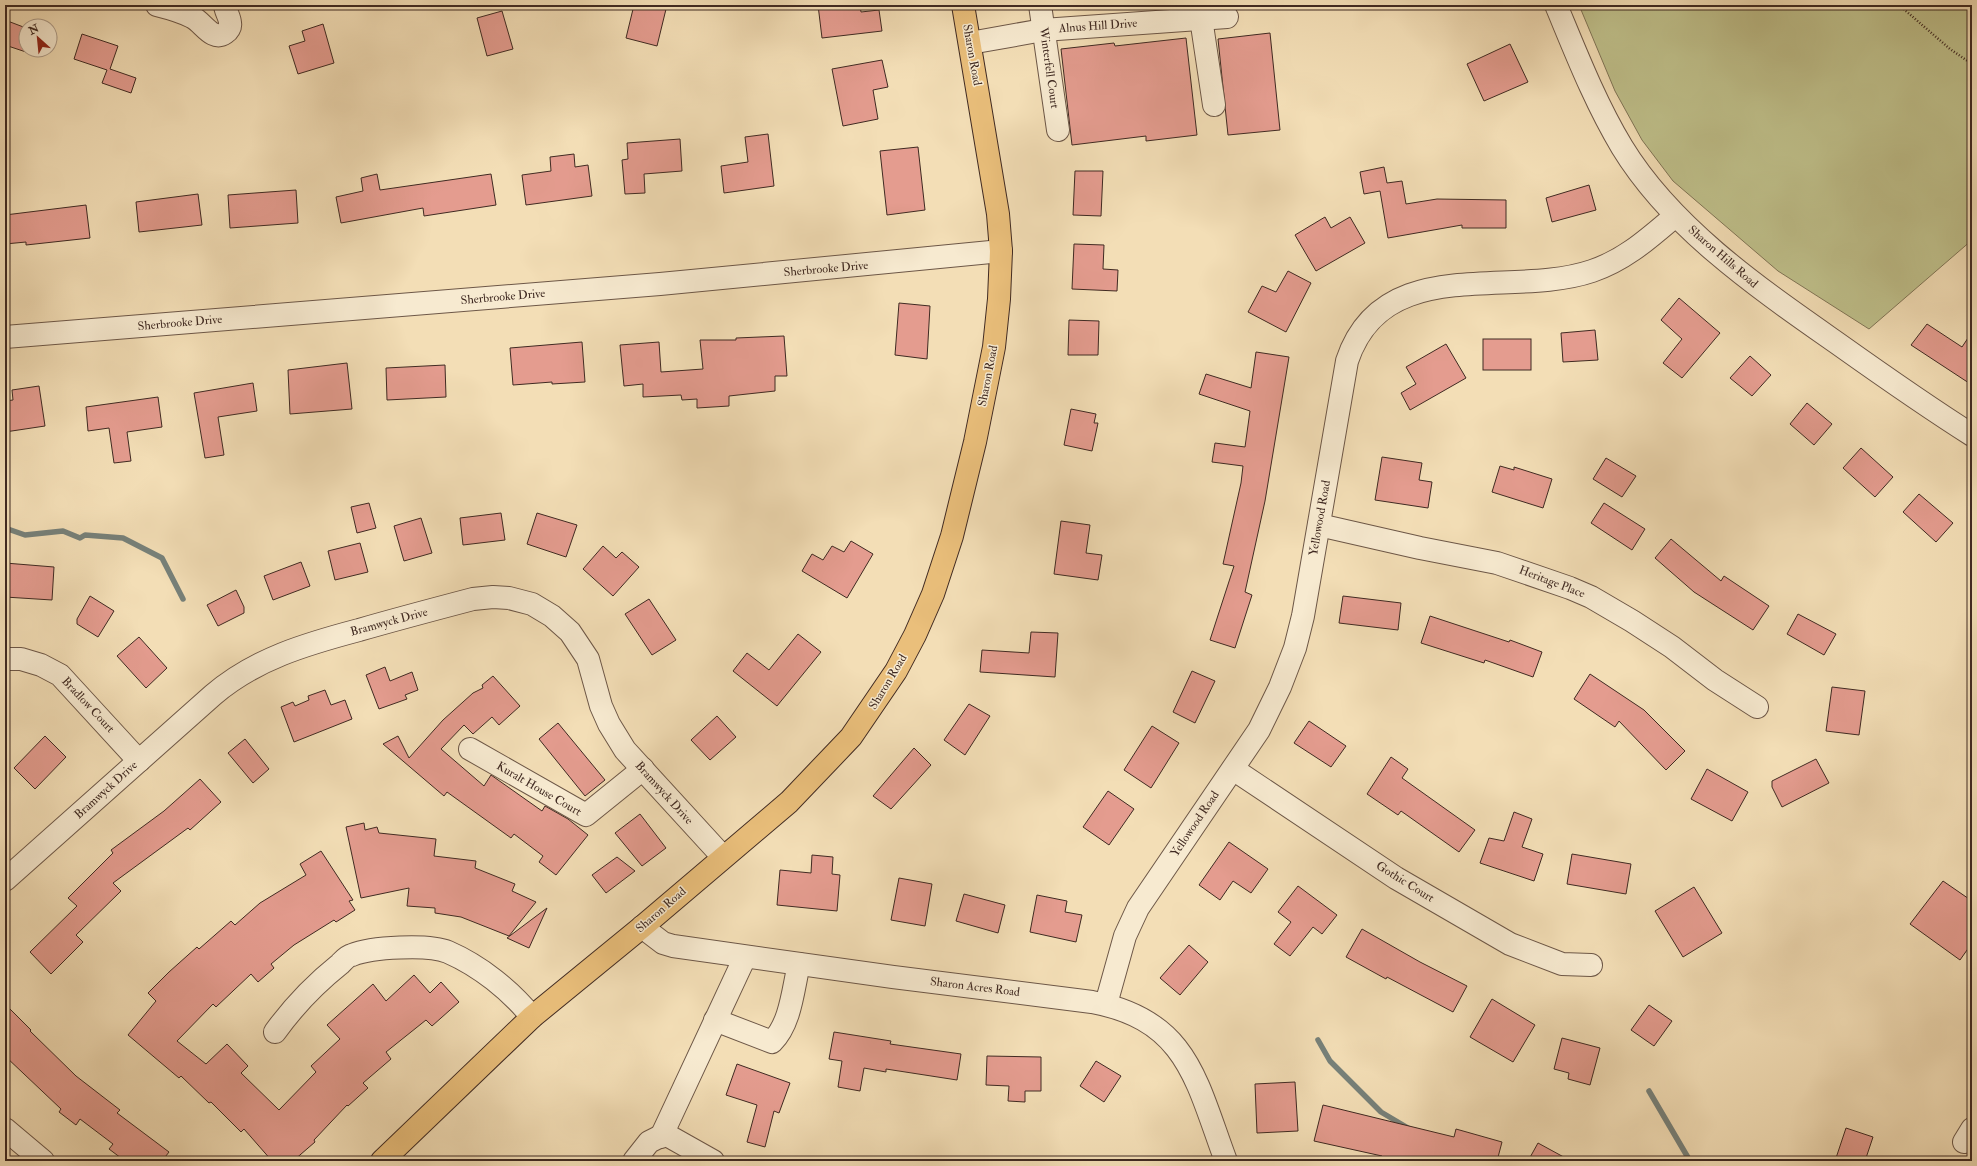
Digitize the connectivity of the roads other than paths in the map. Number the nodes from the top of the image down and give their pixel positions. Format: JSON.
{"nodes":[{"id":1,"x":157,"y":5,"type":"edge"},
{"id":2,"x":225,"y":5,"type":"edge"},
{"id":3,"x":964,"y":5,"type":"edge"},
{"id":4,"x":1040,"y":5,"type":"edge"},
{"id":5,"x":1556,"y":5,"type":"edge"},
{"id":6,"x":1200,"y":11,"type":"edge"},
{"id":7,"x":1226,"y":16,"type":"dead end"},
{"id":8,"x":1043,"y":30,"type":"junction"},
{"id":9,"x":970,"y":43,"type":"junction"},
{"id":10,"x":1214,"y":105,"type":"dead end"},
{"id":11,"x":1058,"y":130,"type":"dead end"},
{"id":12,"x":1675,"y":216,"type":"junction"},
{"id":13,"x":1001,"y":251,"type":"junction"},
{"id":14,"x":5,"y":337,"type":"edge"},
{"id":15,"x":1972,"y":435,"type":"edge"},
{"id":16,"x":1319,"y":525,"type":"junction"},
{"id":17,"x":5,"y":659,"type":"edge"},
{"id":18,"x":1757,"y":707,"type":"dead end"},
{"id":19,"x":470,"y":749,"type":"dead end"},
{"id":20,"x":139,"y":760,"type":"junction"},
{"id":21,"x":643,"y":769,"type":"junction"},
{"id":22,"x":1233,"y":769,"type":"junction"},
{"id":23,"x":723,"y":857,"type":"junction"},
{"id":24,"x":5,"y":880,"type":"edge"},
{"id":25,"x":642,"y":927,"type":"junction"},
{"id":26,"x":745,"y":957,"type":"junction"},
{"id":27,"x":799,"y":964,"type":"junction"},
{"id":28,"x":1591,"y":965,"type":"dead end"},
{"id":29,"x":1106,"y":1004,"type":"junction"},
{"id":30,"x":532,"y":1017,"type":"junction"},
{"id":31,"x":715,"y":1020,"type":"junction"},
{"id":32,"x":275,"y":1032,"type":"dead end"},
{"id":33,"x":5,"y":1129,"type":"edge"},
{"id":34,"x":661,"y":1137,"type":"junction"},
{"id":35,"x":43,"y":1161,"type":"edge"},
{"id":36,"x":382,"y":1161,"type":"edge"},
{"id":37,"x":634,"y":1161,"type":"edge"},
{"id":38,"x":713,"y":1161,"type":"edge"},
{"id":39,"x":1226,"y":1161,"type":"edge"}],
"edges":[{"from":1,"to":2,"type":"street"},
{"from":3,"to":9,"type":"main road","name":"Sharon Road"},
{"from":4,"to":8,"type":"street","name":"Winterfell Court"},
{"from":5,"to":12,"type":"street","name":"Sharon Hills Road"},
{"from":6,"to":7,"type":"street","name":"Alnus Hill Drive"},
{"from":6,"to":8,"type":"street","name":"Alnus Hill Drive"},
{"from":6,"to":10,"type":"street"},
{"from":8,"to":9,"type":"street","name":"Alnus Hill Drive"},
{"from":8,"to":11,"type":"street","name":"Winterfell Court"},
{"from":9,"to":13,"type":"main road","name":"Sharon Road"},
{"from":12,"to":15,"type":"street","name":"Sharon Hills Road"},
{"from":12,"to":16,"type":"street","name":"Yellowood Road"},
{"from":13,"to":14,"type":"street","name":"Sherbrooke Drive"},
{"from":13,"to":23,"type":"main road","name":"Sharon Road"},
{"from":16,"to":18,"type":"street","name":"Heritage Place"},
{"from":16,"to":22,"type":"street","name":"Yellowood Road"},
{"from":17,"to":20,"type":"street","name":"Bradlow Court"},
{"from":19,"to":21,"type":"street","name":"Kuralt House Court"},
{"from":20,"to":21,"type":"street","name":"Bramwyck Drive"},
{"from":20,"to":24,"type":"street","name":"Bramwyck Drive"},
{"from":21,"to":23,"type":"street","name":"Bramwyck Drive"},
{"from":22,"to":28,"type":"street","name":"Gothic Court"},
{"from":22,"to":29,"type":"street","name":"Yellowood Road"},
{"from":23,"to":25,"type":"main road","name":"Sharon Road"},
{"from":25,"to":26,"type":"street","name":"Sharon Acres Road"},
{"from":25,"to":30,"type":"main road","name":"Sharon Road"},
{"from":26,"to":27,"type":"street","name":"Sharon Acres Road"},
{"from":26,"to":31,"type":"street"},
{"from":27,"to":29,"type":"street","name":"Sharon Acres Road"},
{"from":27,"to":31,"type":"street"},
{"from":29,"to":39,"type":"street","name":"Sharon Acres Road"},
{"from":30,"to":32,"type":"street"},
{"from":30,"to":36,"type":"main road","name":"Sharon Road"},
{"from":31,"to":34,"type":"street"},
{"from":33,"to":35,"type":"street"},
{"from":34,"to":37,"type":"street"},
{"from":34,"to":38,"type":"street"}]}
